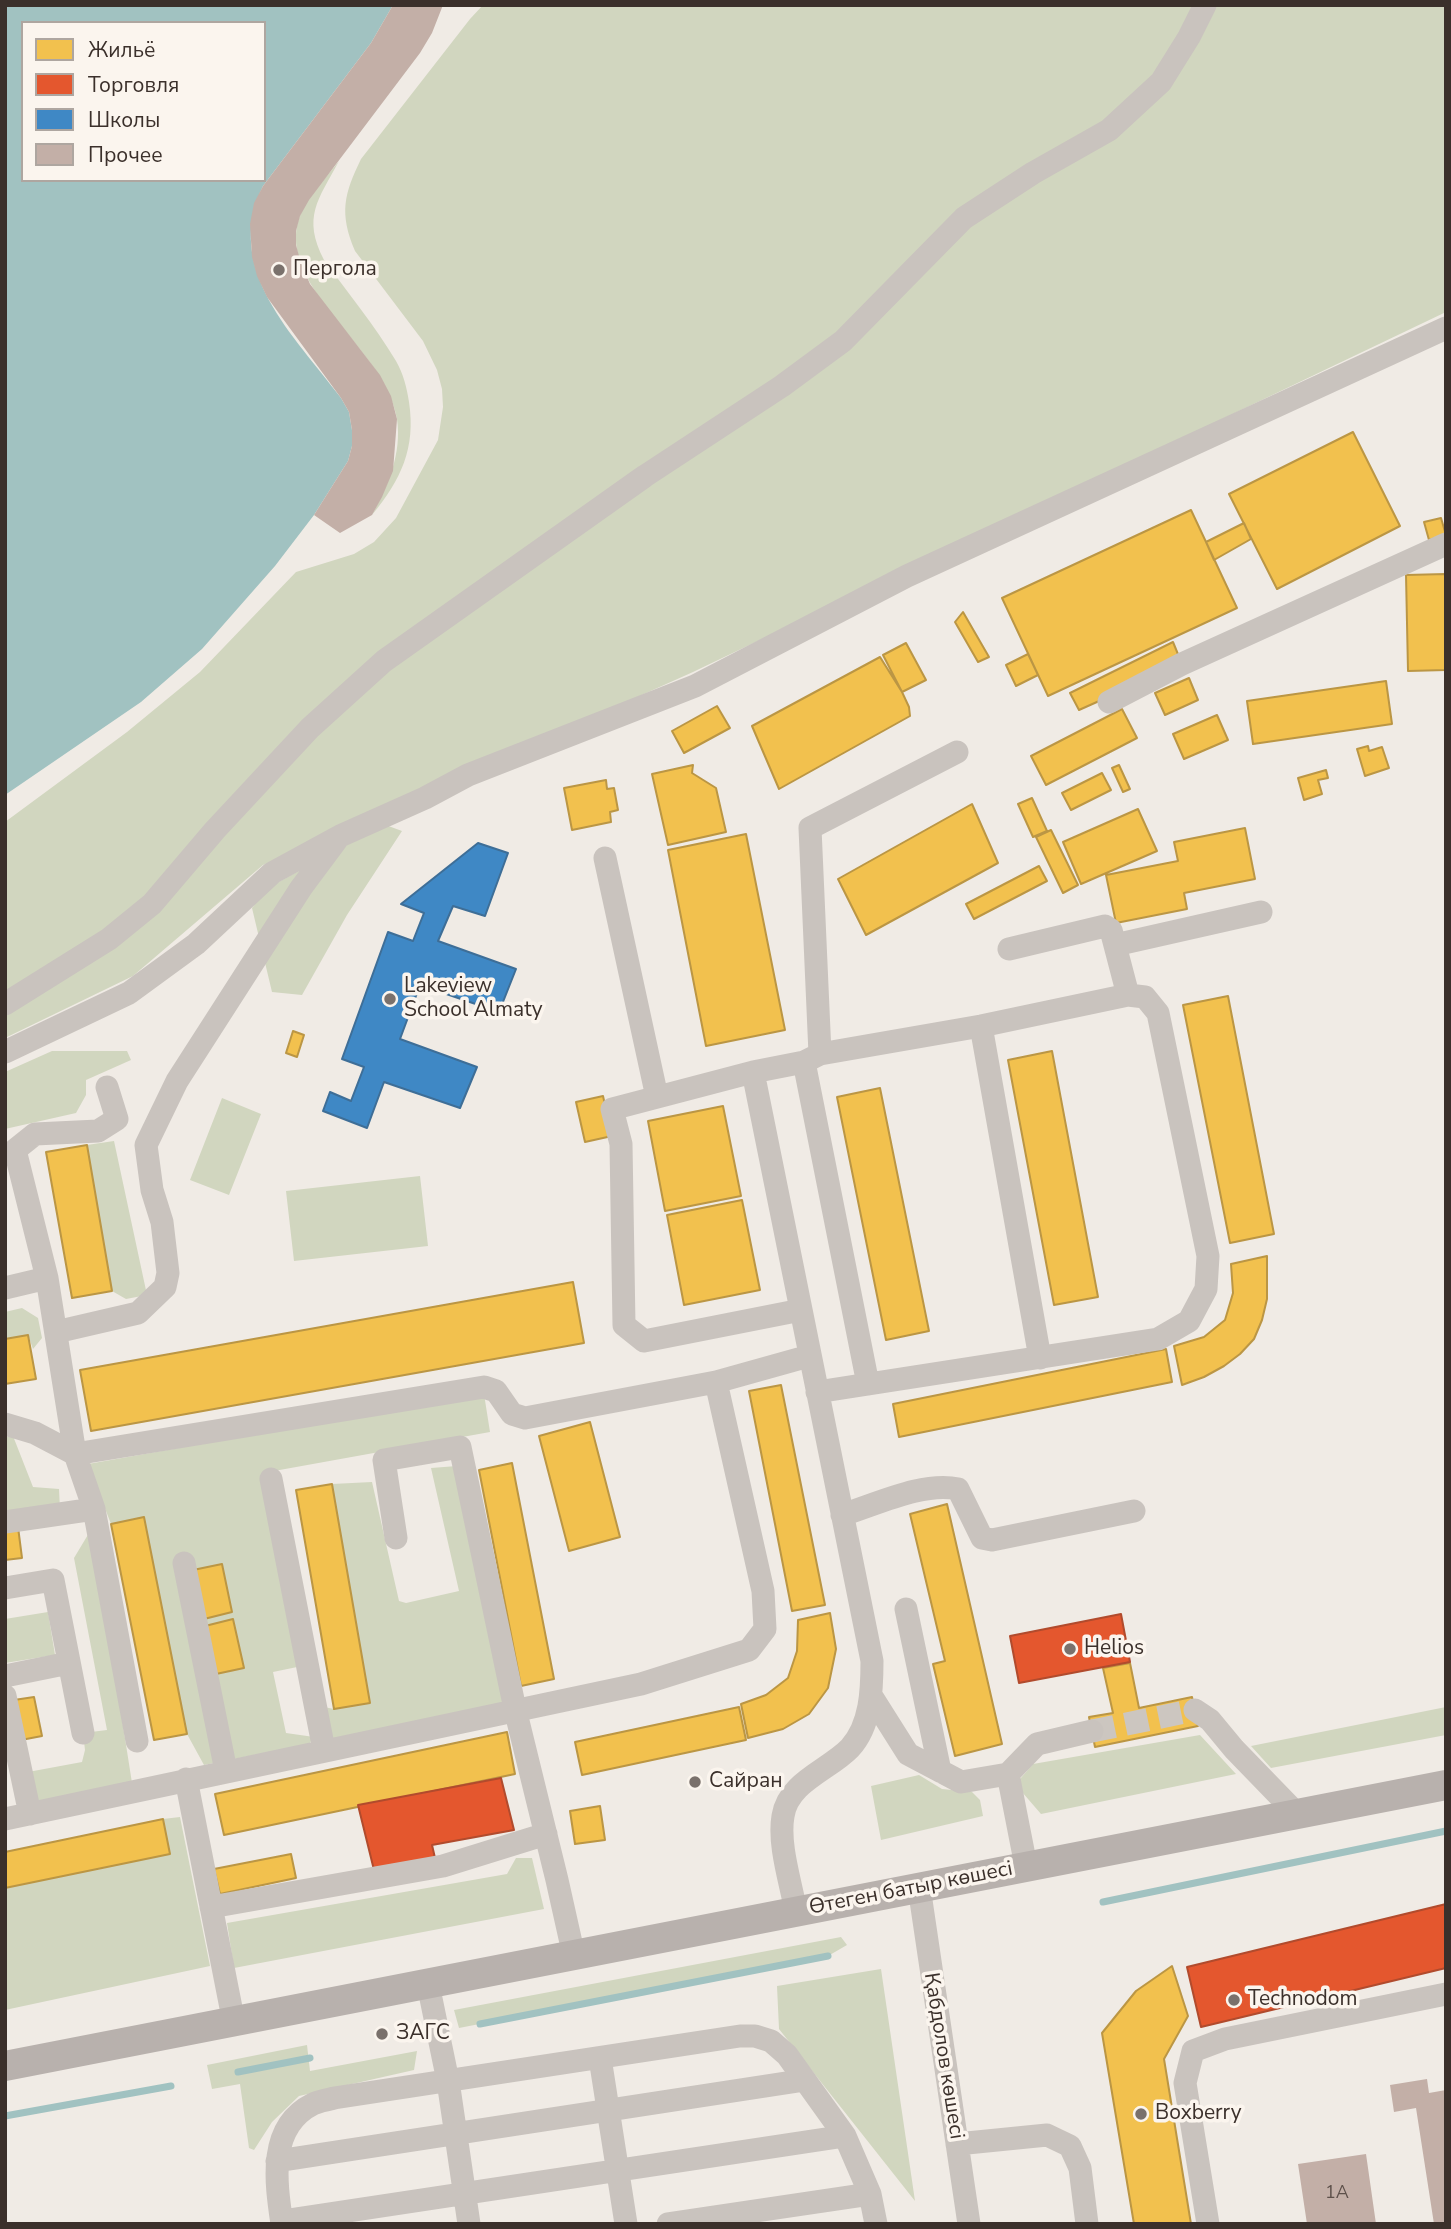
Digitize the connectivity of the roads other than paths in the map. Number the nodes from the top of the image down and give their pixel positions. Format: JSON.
{"nodes":[{"id":1,"x":1205,"y":5,"type":"edge"},
{"id":2,"x":1446,"y":328,"type":"edge"},
{"id":3,"x":1446,"y":544,"type":"edge"},
{"id":4,"x":1110,"y":702,"type":"dead end"},
{"id":5,"x":957,"y":752,"type":"dead end"},
{"id":6,"x":340,"y":836,"type":"junction"},
{"id":7,"x":605,"y":858,"type":"dead end"},
{"id":8,"x":1261,"y":912,"type":"dead end"},
{"id":9,"x":1115,"y":945,"type":"junction"},
{"id":10,"x":1009,"y":949,"type":"dead end"},
{"id":11,"x":1128,"y":995,"type":"junction"},
{"id":12,"x":5,"y":1004,"type":"edge"},
{"id":13,"x":981,"y":1026,"type":"junction"},
{"id":14,"x":5,"y":1052,"type":"edge"},
{"id":15,"x":812,"y":1058,"type":"junction"},
{"id":16,"x":753,"y":1072,"type":"junction"},
{"id":17,"x":107,"y":1087,"type":"dead end"},
{"id":18,"x":657,"y":1097,"type":"junction"},
{"id":19,"x":47,"y":1278,"type":"junction"},
{"id":20,"x":5,"y":1288,"type":"edge"},
{"id":21,"x":801,"y":1310,"type":"junction"},
{"id":22,"x":56,"y":1332,"type":"junction"},
{"id":23,"x":809,"y":1356,"type":"junction"},
{"id":24,"x":1040,"y":1358,"type":"junction"},
{"id":25,"x":716,"y":1382,"type":"junction"},
{"id":26,"x":868,"y":1384,"type":"junction"},
{"id":27,"x":817,"y":1392,"type":"junction"},
{"id":28,"x":5,"y":1424,"type":"edge"},
{"id":29,"x":75,"y":1454,"type":"junction"},
{"id":30,"x":271,"y":1479,"type":"dead end"},
{"id":31,"x":94,"y":1509,"type":"junction"},
{"id":32,"x":1134,"y":1511,"type":"dead end"},
{"id":33,"x":842,"y":1515,"type":"junction"},
{"id":34,"x":5,"y":1522,"type":"edge"},
{"id":35,"x":396,"y":1538,"type":"dead end"},
{"id":36,"x":184,"y":1563,"type":"dead end"},
{"id":37,"x":5,"y":1588,"type":"edge"},
{"id":38,"x":906,"y":1609,"type":"dead end"},
{"id":39,"x":69,"y":1663,"type":"junction"},
{"id":40,"x":5,"y":1676,"type":"edge"},
{"id":41,"x":5,"y":1696,"type":"edge"},
{"id":42,"x":872,"y":1697,"type":"junction"},
{"id":43,"x":515,"y":1709,"type":"junction"},
{"id":44,"x":1195,"y":1710,"type":"dead end"},
{"id":45,"x":1092,"y":1731,"type":"tunnel mouth"},
{"id":46,"x":83,"y":1733,"type":"dead end"},
{"id":47,"x":136,"y":1741,"type":"dead end"},
{"id":48,"x":324,"y":1750,"type":"junction"},
{"id":49,"x":226,"y":1770,"type":"junction"},
{"id":50,"x":940,"y":1771,"type":"junction"},
{"id":51,"x":1008,"y":1774,"type":"junction"},
{"id":52,"x":186,"y":1779,"type":"junction"},
{"id":53,"x":1446,"y":1785,"type":"edge"},
{"id":54,"x":30,"y":1814,"type":"junction"},
{"id":55,"x":1296,"y":1814,"type":"junction"},
{"id":56,"x":5,"y":1819,"type":"edge"},
{"id":57,"x":546,"y":1834,"type":"junction"},
{"id":58,"x":1026,"y":1866,"type":"junction"},
{"id":59,"x":919,"y":1887,"type":"junction"},
{"id":60,"x":211,"y":1907,"type":"junction"},
{"id":61,"x":796,"y":1912,"type":"junction"},
{"id":62,"x":574,"y":1956,"type":"junction"},
{"id":63,"x":428,"y":1984,"type":"junction"},
{"id":64,"x":1446,"y":1994,"type":"edge"},
{"id":65,"x":234,"y":2023,"type":"junction"},
{"id":66,"x":600,"y":2058,"type":"junction"},
{"id":67,"x":5,"y":2066,"type":"edge"},
{"id":68,"x":805,"y":2080,"type":"junction"},
{"id":69,"x":448,"y":2081,"type":"junction"},
{"id":70,"x":608,"y":2110,"type":"junction"},
{"id":71,"x":456,"y":2134,"type":"junction"},
{"id":72,"x":845,"y":2136,"type":"junction"},
{"id":73,"x":957,"y":2144,"type":"junction"},
{"id":74,"x":276,"y":2161,"type":"junction"},
{"id":75,"x":618,"y":2170,"type":"junction"},
{"id":76,"x":464,"y":2193,"type":"junction"},
{"id":77,"x":870,"y":2194,"type":"junction"},
{"id":78,"x":282,"y":2222,"type":"edge"},
{"id":79,"x":469,"y":2224,"type":"edge"},
{"id":80,"x":626,"y":2224,"type":"edge"},
{"id":81,"x":668,"y":2224,"type":"edge"},
{"id":82,"x":876,"y":2224,"type":"edge"},
{"id":83,"x":969,"y":2224,"type":"edge"},
{"id":84,"x":1087,"y":2224,"type":"edge"},
{"id":85,"x":1208,"y":2224,"type":"edge"}],
"edges":[{"from":1,"to":12,"type":"street"},
{"from":2,"to":6,"type":"street"},
{"from":3,"to":4,"type":"street"},
{"from":5,"to":15,"type":"street"},
{"from":6,"to":14,"type":"street"},
{"from":6,"to":22,"type":"street"},
{"from":7,"to":18,"type":"street"},
{"from":8,"to":9,"type":"street"},
{"from":9,"to":10,"type":"street"},
{"from":9,"to":11,"type":"street"},
{"from":11,"to":13,"type":"street"},
{"from":11,"to":24,"type":"street"},
{"from":13,"to":15,"type":"street"},
{"from":13,"to":24,"type":"street"},
{"from":15,"to":16,"type":"street"},
{"from":15,"to":26,"type":"street"},
{"from":16,"to":18,"type":"street"},
{"from":16,"to":21,"type":"street"},
{"from":17,"to":19,"type":"street"},
{"from":18,"to":21,"type":"street"},
{"from":19,"to":20,"type":"street"},
{"from":19,"to":22,"type":"street"},
{"from":21,"to":23,"type":"street"},
{"from":22,"to":29,"type":"street"},
{"from":23,"to":25,"type":"street"},
{"from":23,"to":27,"type":"street"},
{"from":24,"to":26,"type":"street"},
{"from":25,"to":29,"type":"street"},
{"from":25,"to":43,"type":"street"},
{"from":26,"to":27,"type":"street"},
{"from":27,"to":33,"type":"street"},
{"from":28,"to":29,"type":"street"},
{"from":29,"to":31,"type":"street"},
{"from":30,"to":48,"type":"street"},
{"from":31,"to":34,"type":"street"},
{"from":31,"to":47,"type":"street"},
{"from":32,"to":33,"type":"street"},
{"from":33,"to":42,"type":"street"},
{"from":35,"to":43,"type":"street"},
{"from":36,"to":49,"type":"street"},
{"from":37,"to":39,"type":"street"},
{"from":38,"to":50,"type":"street"},
{"from":39,"to":40,"type":"street"},
{"from":39,"to":46,"type":"street"},
{"from":41,"to":54,"type":"street"},
{"from":42,"to":50,"type":"street"},
{"from":42,"to":61,"type":"street"},
{"from":43,"to":48,"type":"street"},
{"from":43,"to":57,"type":"street"},
{"from":44,"to":55,"type":"street"},
{"from":45,"to":51,"type":"street"},
{"from":48,"to":49,"type":"street"},
{"from":49,"to":52,"type":"street"},
{"from":50,"to":51,"type":"street"},
{"from":51,"to":58,"type":"street"},
{"from":52,"to":54,"type":"street"},
{"from":52,"to":60,"type":"street"},
{"from":53,"to":55,"type":"main road","name":"Өтеген батыр көшесі"},
{"from":54,"to":56,"type":"street"},
{"from":55,"to":58,"type":"main road","name":"Өтеген батыр көшесі"},
{"from":57,"to":60,"type":"street"},
{"from":57,"to":62,"type":"street"},
{"from":58,"to":59,"type":"main road","name":"Өтеген батыр көшесі"},
{"from":59,"to":61,"type":"main road","name":"Өтеген батыр көшесі"},
{"from":59,"to":73,"type":"street","name":"Қабдолов көшесі"},
{"from":60,"to":65,"type":"street"},
{"from":61,"to":62,"type":"main road","name":"Өтеген батыр көшесі"},
{"from":62,"to":63,"type":"main road","name":"Өтеген батыр көшесі"},
{"from":63,"to":65,"type":"main road"},
{"from":63,"to":69,"type":"street"},
{"from":64,"to":85,"type":"street"},
{"from":65,"to":67,"type":"main road"},
{"from":66,"to":68,"type":"street"},
{"from":66,"to":69,"type":"street"},
{"from":66,"to":70,"type":"street"},
{"from":68,"to":70,"type":"street"},
{"from":68,"to":72,"type":"street"},
{"from":69,"to":71,"type":"street"},
{"from":69,"to":74,"type":"street"},
{"from":70,"to":71,"type":"street"},
{"from":70,"to":75,"type":"street"},
{"from":71,"to":74,"type":"street"},
{"from":71,"to":76,"type":"street"},
{"from":72,"to":75,"type":"street"},
{"from":72,"to":77,"type":"street"},
{"from":73,"to":83,"type":"street","name":"Қабдолов көшесі"},
{"from":73,"to":84,"type":"street"},
{"from":74,"to":78,"type":"street"},
{"from":75,"to":76,"type":"street"},
{"from":75,"to":80,"type":"street"},
{"from":76,"to":78,"type":"street"},
{"from":76,"to":79,"type":"street"},
{"from":77,"to":81,"type":"street"},
{"from":77,"to":82,"type":"street"}]}
